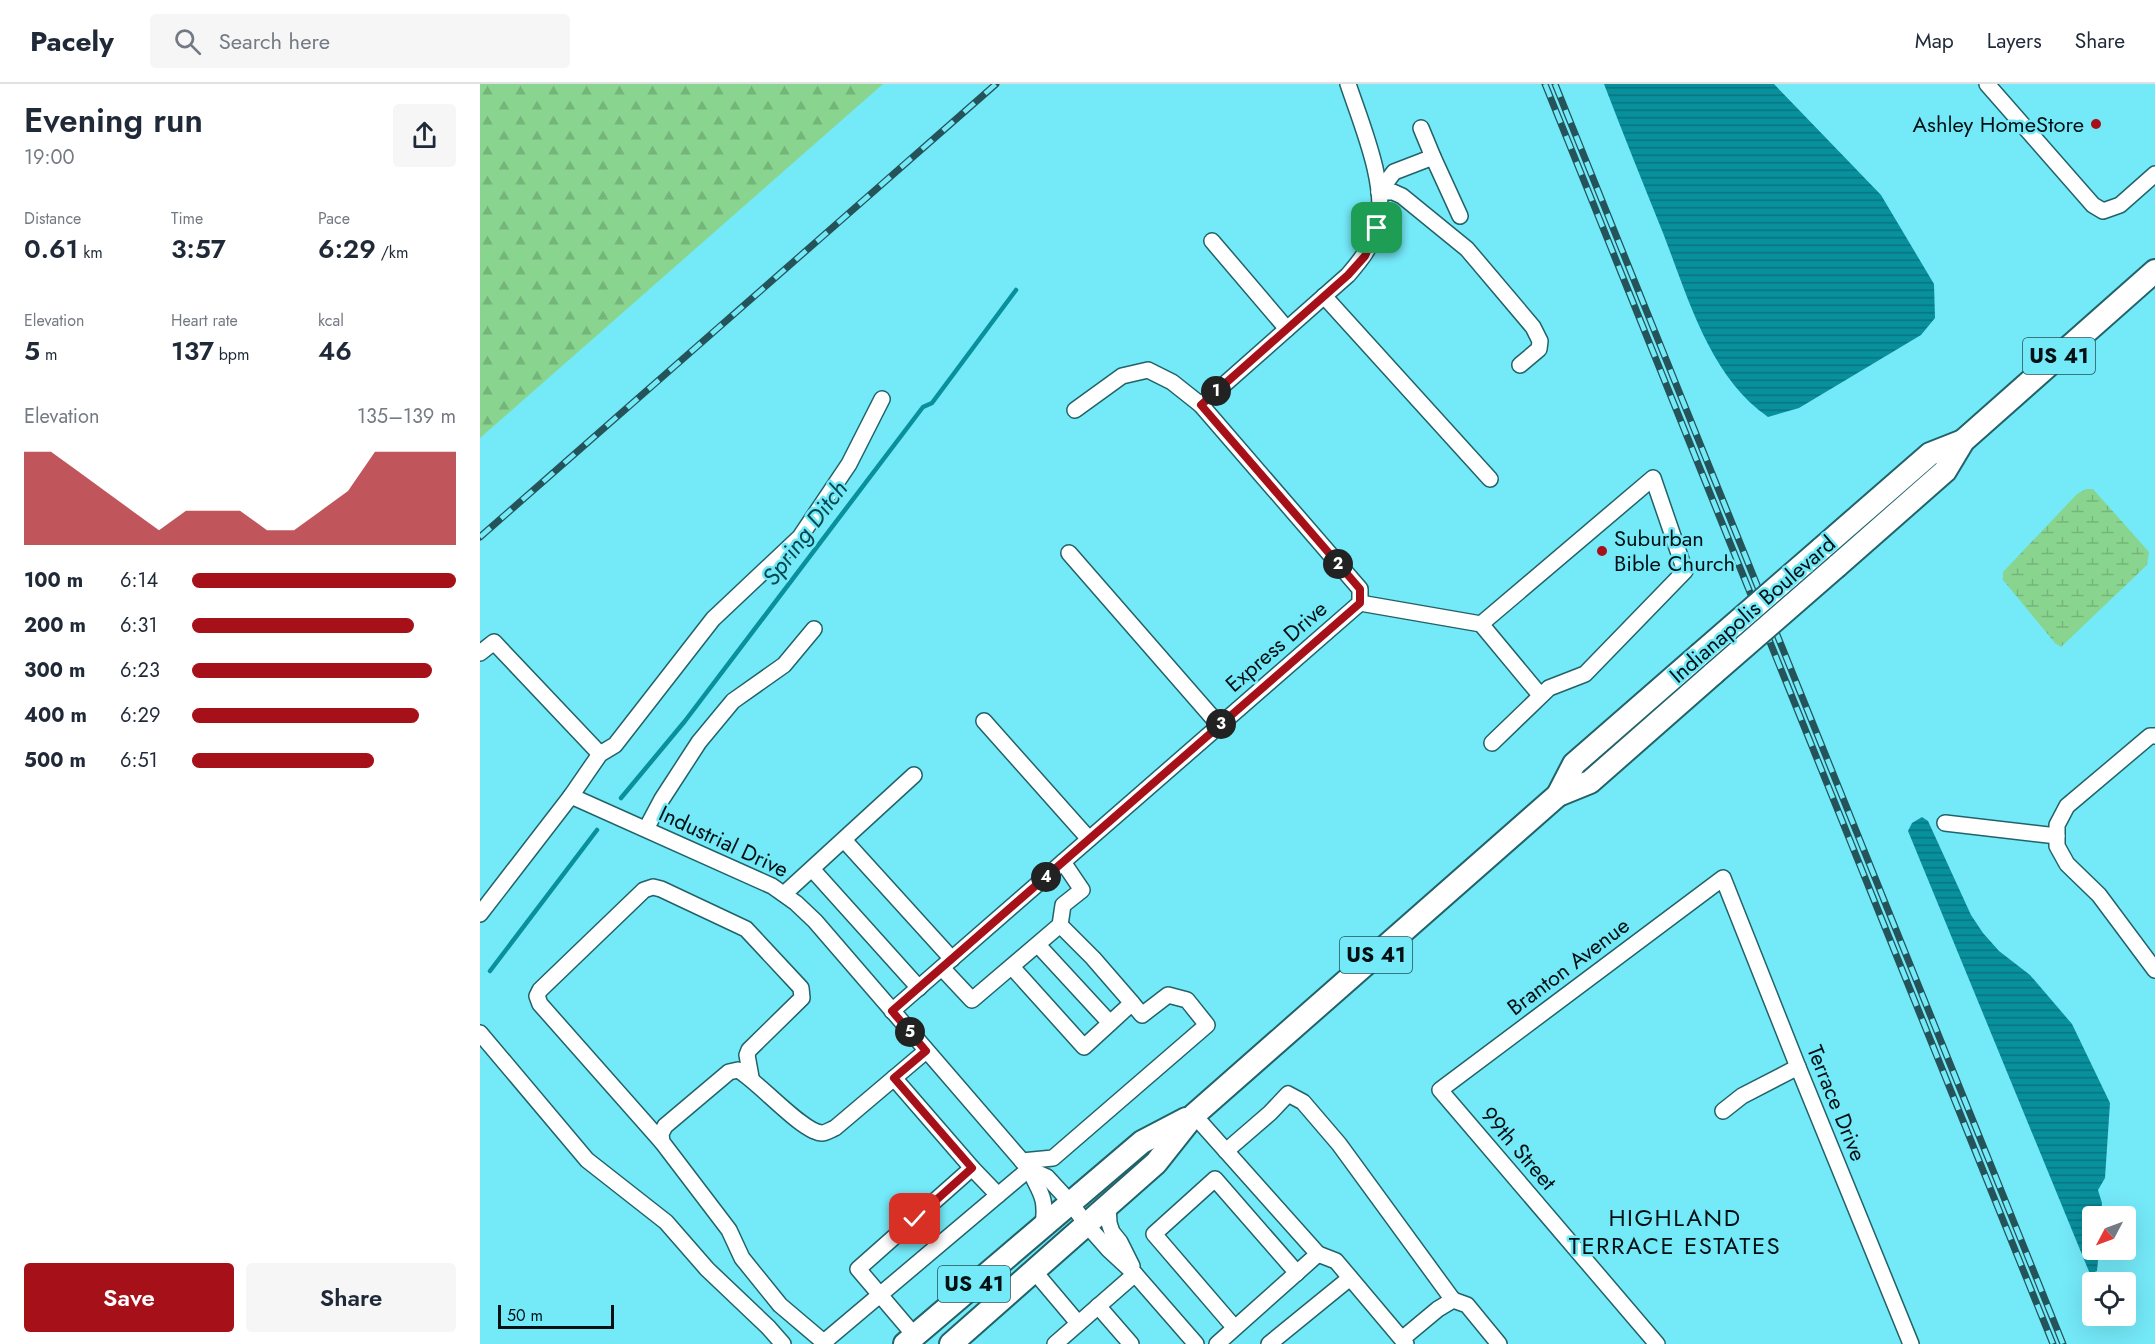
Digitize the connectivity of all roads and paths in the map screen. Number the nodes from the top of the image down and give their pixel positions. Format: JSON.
{"nodes":[{"id":1,"x":1348,"y":84,"type":"edge"},
{"id":2,"x":1987,"y":84,"type":"edge"},
{"id":3,"x":1421,"y":128,"type":"dead end"},
{"id":4,"x":1433,"y":157,"type":"junction"},
{"id":5,"x":2155,"y":174,"type":"edge"},
{"id":6,"x":1379,"y":192,"type":"junction"},
{"id":7,"x":1460,"y":216,"type":"dead end"},
{"id":8,"x":1212,"y":241,"type":"dead end"},
{"id":9,"x":2155,"y":271,"type":"edge"},
{"id":10,"x":1324,"y":296,"type":"junction"},
{"id":11,"x":1287,"y":329,"type":"junction"},
{"id":12,"x":1520,"y":365,"type":"dead end"},
{"id":13,"x":882,"y":399,"type":"dead end"},
{"id":14,"x":1201,"y":405,"type":"junction"},
{"id":15,"x":1075,"y":410,"type":"dead end"},
{"id":16,"x":1963,"y":441,"type":"junction"},
{"id":17,"x":1490,"y":479,"type":"dead end"},
{"id":18,"x":1069,"y":553,"type":"dead end"},
{"id":19,"x":1360,"y":603,"type":"junction"},
{"id":20,"x":1481,"y":624,"type":"junction"},
{"id":21,"x":814,"y":629,"type":"dead end"},
{"id":22,"x":480,"y":653,"type":"edge"},
{"id":23,"x":1540,"y":695,"type":"junction"},
{"id":24,"x":984,"y":721,"type":"dead end"},
{"id":25,"x":1220,"y":725,"type":"junction"},
{"id":26,"x":2155,"y":736,"type":"edge"},
{"id":27,"x":1492,"y":743,"type":"dead end"},
{"id":28,"x":600,"y":754,"type":"junction"},
{"id":29,"x":914,"y":776,"type":"dead end"},
{"id":30,"x":1558,"y":795,"type":"junction"},
{"id":31,"x":571,"y":796,"type":"junction"},
{"id":32,"x":1945,"y":824,"type":"dead end"},
{"id":33,"x":646,"y":829,"type":"junction"},
{"id":34,"x":2057,"y":836,"type":"junction"},
{"id":35,"x":1089,"y":839,"type":"junction"},
{"id":36,"x":844,"y":840,"type":"junction"},
{"id":37,"x":1063,"y":862,"type":"junction"},
{"id":38,"x":812,"y":868,"type":"junction"},
{"id":39,"x":1723,"y":878,"type":"joint"},
{"id":40,"x":784,"y":894,"type":"junction"},
{"id":41,"x":480,"y":914,"type":"edge"},
{"id":42,"x":1060,"y":925,"type":"junction"},
{"id":43,"x":1038,"y":945,"type":"junction"},
{"id":44,"x":947,"y":964,"type":"junction"},
{"id":45,"x":1012,"y":967,"type":"junction"},
{"id":46,"x":2155,"y":970,"type":"edge"},
{"id":47,"x":919,"y":988,"type":"junction"},
{"id":48,"x":1132,"y":1003,"type":"junction"},
{"id":49,"x":892,"y":1011,"type":"junction"},
{"id":50,"x":1110,"y":1023,"type":"junction"},
{"id":51,"x":480,"y":1033,"type":"edge"},
{"id":52,"x":926,"y":1051,"type":"junction"},
{"id":53,"x":1797,"y":1067,"type":"junction"},
{"id":54,"x":751,"y":1077,"type":"junction"},
{"id":55,"x":894,"y":1078,"type":"junction"},
{"id":56,"x":1440,"y":1090,"type":"joint"},
{"id":57,"x":1723,"y":1111,"type":"dead end"},
{"id":58,"x":1194,"y":1115,"type":"junction"},
{"id":59,"x":662,"y":1142,"type":"junction"},
{"id":60,"x":1226,"y":1151,"type":"junction"},
{"id":61,"x":1025,"y":1165,"type":"junction"},
{"id":62,"x":972,"y":1168,"type":"junction"},
{"id":63,"x":998,"y":1195,"type":"junction"},
{"id":64,"x":1070,"y":1202,"type":"junction"},
{"id":65,"x":1108,"y":1205,"type":"junction"},
{"id":66,"x":1086,"y":1224,"type":"junction"},
{"id":67,"x":1043,"y":1225,"type":"junction"},
{"id":68,"x":1318,"y":1254,"type":"junction"},
{"id":69,"x":1034,"y":1271,"type":"junction"},
{"id":70,"x":1297,"y":1273,"type":"junction"},
{"id":71,"x":1136,"y":1274,"type":"junction"},
{"id":72,"x":1350,"y":1278,"type":"junction"},
{"id":73,"x":879,"y":1295,"type":"junction"},
{"id":74,"x":1453,"y":1300,"type":"junction"},
{"id":75,"x":1098,"y":1306,"type":"junction"},
{"id":76,"x":1078,"y":1323,"type":"junction"},
{"id":77,"x":1234,"y":1328,"type":"junction"},
{"id":78,"x":910,"y":1340,"type":"edge"},
{"id":79,"x":1404,"y":1342,"type":"edge"},
{"id":80,"x":825,"y":1343,"type":"edge"},
{"id":81,"x":783,"y":1344,"type":"edge"},
{"id":82,"x":951,"y":1344,"type":"edge"},
{"id":83,"x":1054,"y":1344,"type":"edge"},
{"id":84,"x":1131,"y":1344,"type":"edge"},
{"id":85,"x":1196,"y":1344,"type":"edge"},
{"id":86,"x":1217,"y":1344,"type":"edge"},
{"id":87,"x":1269,"y":1344,"type":"edge"},
{"id":88,"x":1499,"y":1344,"type":"edge"},
{"id":89,"x":1657,"y":1344,"type":"edge"},
{"id":90,"x":1911,"y":1344,"type":"edge"}],
"edges":[{"from":1,"to":6,"type":"street"},
{"from":2,"to":5,"type":"street"},
{"from":3,"to":4,"type":"street"},
{"from":4,"to":6,"type":"street"},
{"from":4,"to":7,"type":"street"},
{"from":6,"to":10,"type":"street"},
{"from":6,"to":12,"type":"street"},
{"from":8,"to":11,"type":"street"},
{"from":9,"to":16,"type":"highway","name":"Indianapolis Boulevard","number":"US 41"},
{"from":10,"to":11,"type":"street"},
{"from":10,"to":17,"type":"street"},
{"from":11,"to":14,"type":"street"},
{"from":13,"to":28,"type":"street"},
{"from":14,"to":15,"type":"street","name":"Express Drive"},
{"from":14,"to":19,"type":"street","name":"Express Drive"},
{"from":16,"to":30,"type":"highway","name":"Indianapolis Boulevard","number":"US 41","bridge":true},
{"from":16,"to":30,"type":"highway","name":"Indianapolis Boulevard","number":"US 41","bridge":true},
{"from":18,"to":25,"type":"street"},
{"from":19,"to":20,"type":"street"},
{"from":19,"to":25,"type":"street","name":"Express Drive"},
{"from":20,"to":23,"type":"street"},
{"from":20,"to":23,"type":"street"},
{"from":21,"to":33,"type":"street"},
{"from":22,"to":28,"type":"street"},
{"from":23,"to":27,"type":"street"},
{"from":24,"to":35,"type":"street"},
{"from":25,"to":35,"type":"street","name":"Express Drive"},
{"from":26,"to":34,"type":"street"},
{"from":28,"to":31,"type":"street"},
{"from":29,"to":36,"type":"street"},
{"from":30,"to":58,"type":"highway","name":"Indianapolis Boulevard","number":"US 41"},
{"from":31,"to":33,"type":"street","name":"Industrial Drive"},
{"from":31,"to":41,"type":"street"},
{"from":32,"to":34,"type":"street"},
{"from":33,"to":40,"type":"street","name":"Industrial Drive"},
{"from":34,"to":46,"type":"street"},
{"from":35,"to":37,"type":"street","name":"Express Drive"},
{"from":36,"to":38,"type":"street"},
{"from":36,"to":44,"type":"street"},
{"from":37,"to":42,"type":"street"},
{"from":37,"to":44,"type":"street","name":"Express Drive"},
{"from":38,"to":40,"type":"street"},
{"from":38,"to":47,"type":"street"},
{"from":39,"to":53,"type":"street","name":"Terrace Drive"},
{"from":39,"to":56,"type":"street","name":"Branton Avenue"},
{"from":40,"to":49,"type":"street","name":"Industrial Drive"},
{"from":42,"to":43,"type":"street"},
{"from":42,"to":48,"type":"street"},
{"from":43,"to":45,"type":"street"},
{"from":43,"to":50,"type":"street"},
{"from":44,"to":45,"type":"street"},
{"from":44,"to":47,"type":"street","name":"Express Drive"},
{"from":45,"to":50,"type":"street"},
{"from":47,"to":49,"type":"street","name":"Express Drive"},
{"from":48,"to":50,"type":"street"},
{"from":48,"to":61,"type":"street"},
{"from":49,"to":52,"type":"street","name":"Industrial Drive"},
{"from":51,"to":81,"type":"street"},
{"from":52,"to":55,"type":"street"},
{"from":52,"to":61,"type":"street","name":"Industrial Drive"},
{"from":53,"to":57,"type":"street"},
{"from":53,"to":90,"type":"street","name":"Terrace Drive"},
{"from":54,"to":55,"type":"street"},
{"from":54,"to":59,"type":"street"},
{"from":54,"to":59,"type":"street"},
{"from":55,"to":62,"type":"street"},
{"from":56,"to":89,"type":"street","name":"99th Street"},
{"from":58,"to":60,"type":"street"},
{"from":58,"to":64,"type":"highway","name":"Indianapolis Boulevard","number":"US 41"},
{"from":58,"to":65,"type":"highway","name":"Indianapolis Boulevard","number":"US 41"},
{"from":59,"to":80,"type":"street"},
{"from":60,"to":68,"type":"street"},
{"from":60,"to":74,"type":"street"},
{"from":61,"to":63,"type":"street"},
{"from":61,"to":64,"type":"street","name":"Industrial Drive"},
{"from":61,"to":67,"type":"street","name":"Industrial Drive"},
{"from":62,"to":63,"type":"street"},
{"from":62,"to":73,"type":"street"},
{"from":63,"to":73,"type":"street"},
{"from":64,"to":66,"type":"street","name":"Industrial Drive"},
{"from":64,"to":67,"type":"highway","name":"Indianapolis Boulevard","number":"US 41"},
{"from":65,"to":66,"type":"highway","name":"Indianapolis Boulevard","number":"US 41"},
{"from":65,"to":71,"type":"street","name":"Industrial Drive"},
{"from":66,"to":69,"type":"highway","name":"Indianapolis Boulevard","number":"US 41"},
{"from":66,"to":71,"type":"street","name":"Industrial Drive"},
{"from":67,"to":78,"type":"highway","name":"Indianapolis Boulevard","number":"US 41"},
{"from":68,"to":70,"type":"street"},
{"from":68,"to":72,"type":"street"},
{"from":69,"to":76,"type":"street"},
{"from":69,"to":82,"type":"highway","name":"Indianapolis Boulevard","number":"US 41"},
{"from":70,"to":77,"type":"street"},
{"from":70,"to":77,"type":"street"},
{"from":71,"to":75,"type":"street"},
{"from":71,"to":85,"type":"street","name":"Industrial Drive"},
{"from":72,"to":79,"type":"street"},
{"from":72,"to":87,"type":"street"},
{"from":73,"to":78,"type":"street"},
{"from":73,"to":80,"type":"street"},
{"from":74,"to":79,"type":"street"},
{"from":74,"to":88,"type":"street"},
{"from":75,"to":76,"type":"street"},
{"from":75,"to":84,"type":"street"},
{"from":76,"to":83,"type":"street"},
{"from":77,"to":86,"type":"street"}]}
